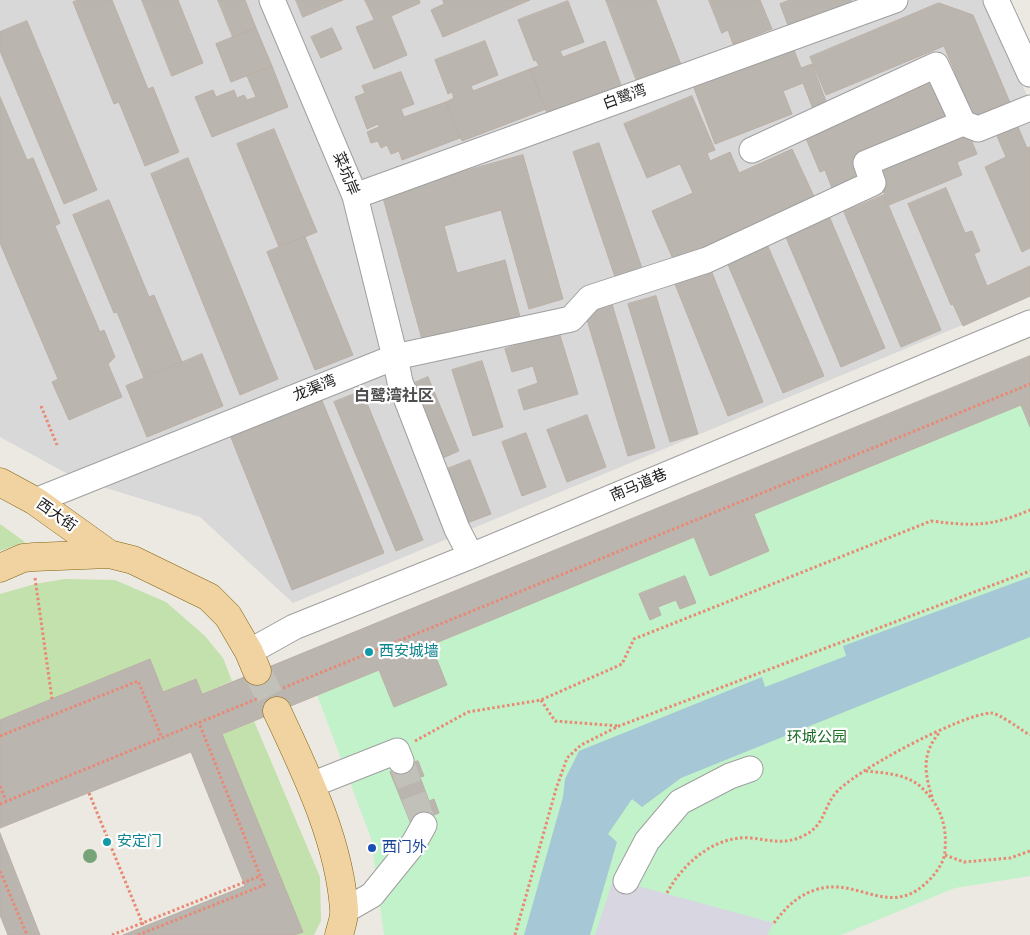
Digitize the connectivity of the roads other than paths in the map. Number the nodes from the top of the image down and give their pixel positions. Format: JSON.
{"nodes":[{"id":1,"x":272,"y":0,"type":"edge"},
{"id":2,"x":895,"y":0,"type":"edge"},
{"id":3,"x":996,"y":0,"type":"edge"},
{"id":4,"x":1022,"y":38,"type":"edge"},
{"id":5,"x":1030,"y":74,"type":"edge"},
{"id":6,"x":1030,"y":108,"type":"edge"},
{"id":7,"x":963,"y":124,"type":"junction"},
{"id":8,"x":752,"y":150,"type":"dead end"},
{"id":9,"x":355,"y":196,"type":"junction"},
{"id":10,"x":1030,"y":323,"type":"edge"},
{"id":11,"x":395,"y":357,"type":"junction"},
{"id":12,"x":0,"y":482,"type":"edge"},
{"id":13,"x":35,"y":501,"type":"junction"},
{"id":14,"x":109,"y":554,"type":"junction"},
{"id":15,"x":471,"y":556,"type":"junction"},
{"id":16,"x":0,"y":568,"type":"edge"},
{"id":17,"x":266,"y":684,"type":"junction"},
{"id":18,"x":399,"y":756,"type":"road end"},
{"id":19,"x":750,"y":769,"type":"dead end"},
{"id":20,"x":311,"y":784,"type":"junction"},
{"id":21,"x":424,"y":825,"type":"dead end"},
{"id":22,"x":626,"y":882,"type":"dead end"},
{"id":23,"x":342,"y":923,"type":"edge"}],
"edges":[{"from":1,"to":9,"type":"street","name":"菜坑岸"},
{"from":2,"to":9,"type":"street","name":"白鹭湾"},
{"from":3,"to":4,"type":"street"},
{"from":4,"to":5,"type":"street"},
{"from":6,"to":7,"type":"street"},
{"from":7,"to":8,"type":"street"},
{"from":7,"to":11,"type":"street","name":"龙渠湾"},
{"from":9,"to":11,"type":"street","name":"菜坑岸"},
{"from":10,"to":15,"type":"street","name":"南马道巷"},
{"from":11,"to":13,"type":"street","name":"龙渠湾"},
{"from":11,"to":15,"type":"street"},
{"from":12,"to":13,"type":"main road","name":"西大街"},
{"from":13,"to":14,"type":"main road","name":"西大街"},
{"from":14,"to":16,"type":"main road"},
{"from":14,"to":17,"type":"main road"},
{"from":15,"to":17,"type":"street","name":"南马道巷"},
{"from":17,"to":20,"type":"main road"},
{"from":18,"to":20,"type":"street"},
{"from":19,"to":22,"type":"street"},
{"from":20,"to":23,"type":"main road"},
{"from":21,"to":23,"type":"street"}]}
